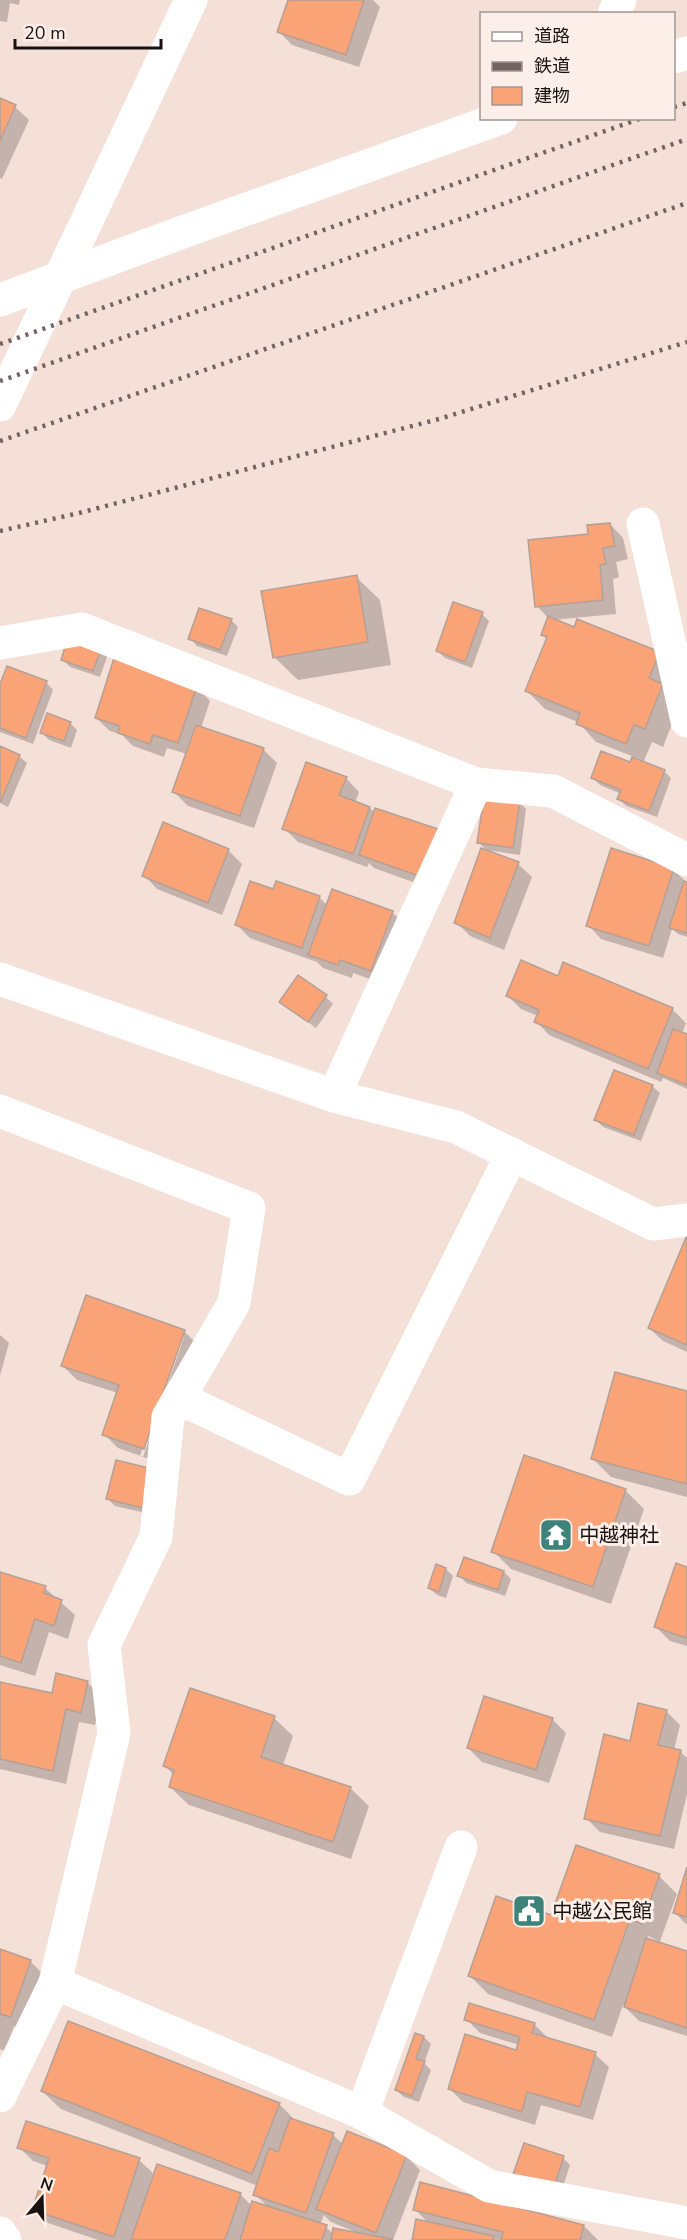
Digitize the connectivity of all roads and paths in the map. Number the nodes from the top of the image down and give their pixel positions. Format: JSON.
{"nodes":[{"id":1,"x":191,"y":0,"type":"edge"},
{"id":2,"x":495,"y":120,"type":"edge"},
{"id":3,"x":0,"y":300,"type":"edge"},
{"id":4,"x":0,"y":405,"type":"edge"},
{"id":5,"x":643,"y":524,"type":"dead end"},
{"id":6,"x":0,"y":643,"type":"edge"},
{"id":7,"x":687,"y":721,"type":"edge"},
{"id":8,"x":476,"y":784,"type":"junction"},
{"id":9,"x":687,"y":860,"type":"edge"},
{"id":10,"x":0,"y":979,"type":"edge"},
{"id":11,"x":334,"y":1096,"type":"junction"},
{"id":12,"x":0,"y":1111,"type":"edge"},
{"id":13,"x":512,"y":1154,"type":"junction"},
{"id":14,"x":687,"y":1220,"type":"edge"},
{"id":15,"x":179,"y":1398,"type":"junction"},
{"id":16,"x":461,"y":1847,"type":"dead end"},
{"id":17,"x":55,"y":1983,"type":"junction"},
{"id":18,"x":0,"y":2096,"type":"edge"},
{"id":19,"x":362,"y":2113,"type":"junction"},
{"id":20,"x":687,"y":2223,"type":"edge"},
{"id":21,"x":0,"y":2234,"type":"edge"},
{"id":22,"x":5,"y":2240,"type":"edge"}],
"edges":[{"from":1,"to":4,"type":"street"},
{"from":2,"to":3,"type":"street"},
{"from":5,"to":7,"type":"street"},
{"from":6,"to":8,"type":"street"},
{"from":8,"to":9,"type":"street"},
{"from":8,"to":11,"type":"street"},
{"from":10,"to":11,"type":"street"},
{"from":11,"to":13,"type":"street"},
{"from":12,"to":15,"type":"street"},
{"from":13,"to":14,"type":"street"},
{"from":13,"to":15,"type":"street"},
{"from":15,"to":17,"type":"street"},
{"from":16,"to":19,"type":"street"},
{"from":17,"to":18,"type":"street"},
{"from":17,"to":19,"type":"street"},
{"from":19,"to":20,"type":"street"},
{"from":21,"to":22,"type":"street"}]}
